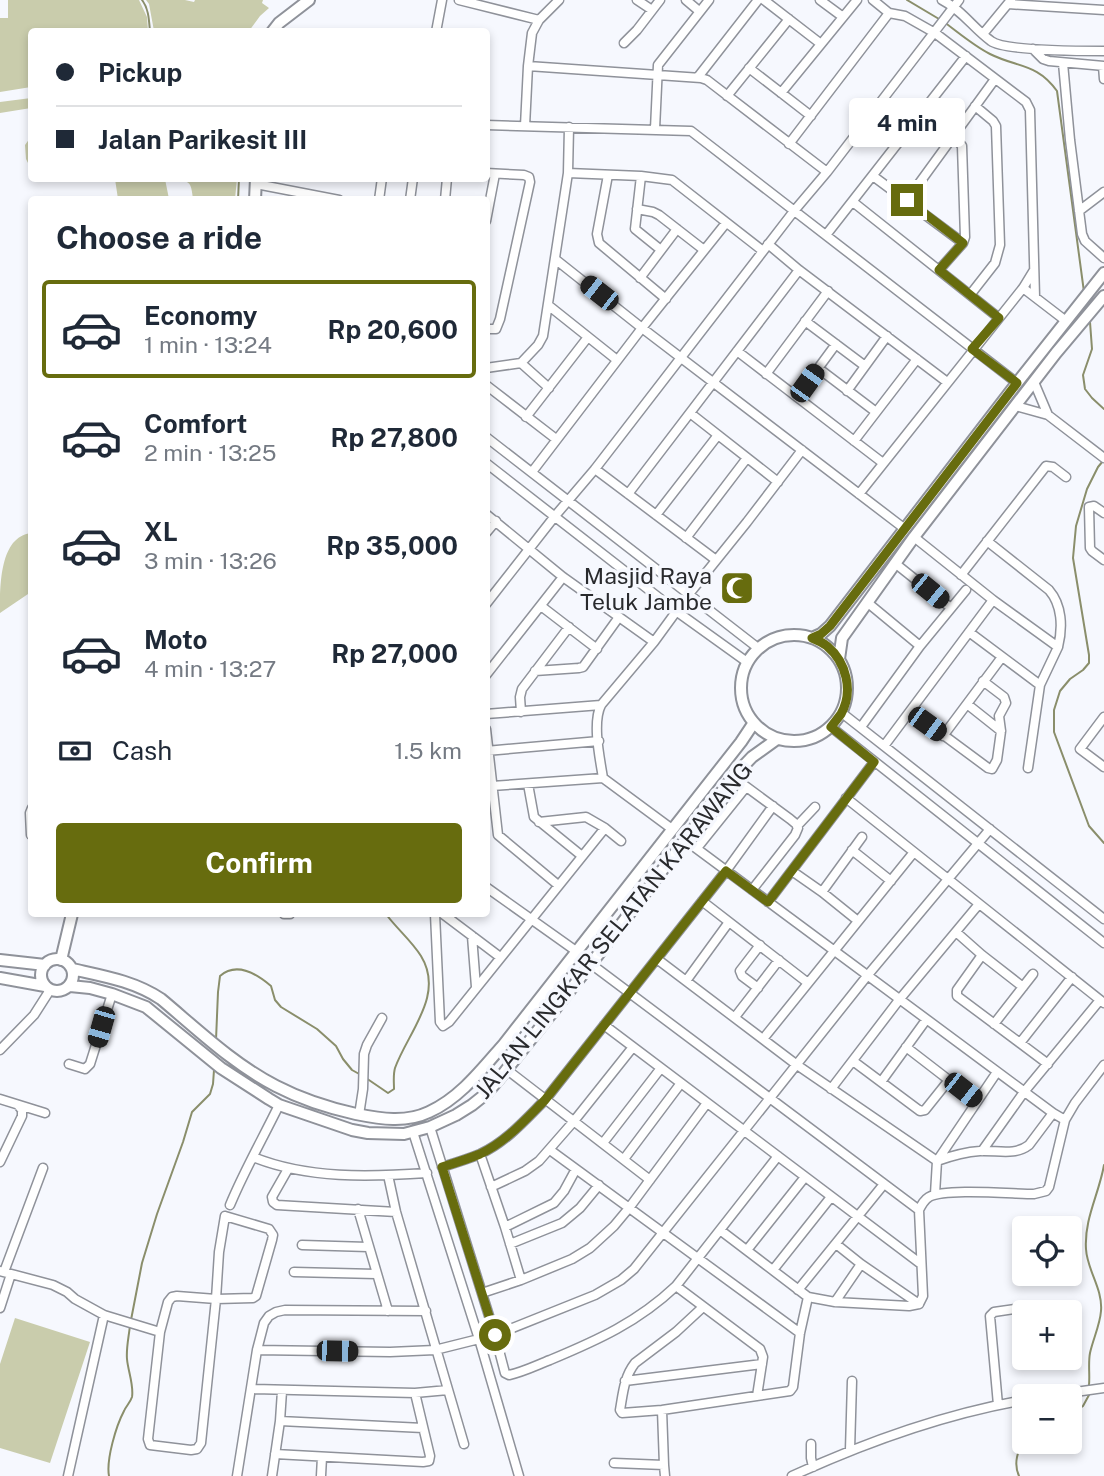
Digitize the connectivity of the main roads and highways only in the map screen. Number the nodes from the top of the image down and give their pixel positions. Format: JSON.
{"nodes":[{"id":1,"x":309,"y":0,"type":"edge"},
{"id":2,"x":275,"y":28,"type":"edge"},
{"id":3,"x":1104,"y":272,"type":"edge"},
{"id":4,"x":1104,"y":296,"type":"edge"},
{"id":5,"x":812,"y":638,"type":"junction"},
{"id":6,"x":839,"y":659,"type":"junction"},
{"id":7,"x":753,"y":724,"type":"junction"},
{"id":8,"x":777,"y":739,"type":"junction"},
{"id":9,"x":71,"y":917,"type":"edge"},
{"id":10,"x":0,"y":960,"type":"edge"},
{"id":11,"x":61,"y":960,"type":"junction"},
{"id":12,"x":45,"y":965,"type":"junction"},
{"id":13,"x":72,"y":969,"type":"junction"},
{"id":14,"x":0,"y":978,"type":"edge"},
{"id":15,"x":70,"y":986,"type":"junction"},
{"id":16,"x":48,"y":988,"type":"junction"},
{"id":17,"x":532,"y":1007,"type":"junction"},
{"id":18,"x":548,"y":1018,"type":"junction"}],
"edges":[{"from":1,"to":2,"type":"main road"},
{"from":3,"to":5,"type":"main road"},
{"from":4,"to":6,"type":"main road"},
{"from":5,"to":6,"type":"main road"},
{"from":5,"to":7,"type":"main road"},
{"from":6,"to":8,"type":"main road"},
{"from":7,"to":8,"type":"main road"},
{"from":7,"to":17,"type":"main road","name":"JALAN LINGKAR SELATAN KARAWANG"},
{"from":8,"to":18,"type":"main road","name":"JALAN LINGKAR SELATAN KARAWANG"},
{"from":9,"to":11,"type":"main road"},
{"from":10,"to":12,"type":"main road"},
{"from":11,"to":12,"type":"main road"},
{"from":11,"to":13,"type":"main road"},
{"from":12,"to":16,"type":"main road"},
{"from":13,"to":15,"type":"main road"},
{"from":13,"to":17,"type":"main road","name":"JALAN LINGKAR SELATAN KARAWANG"},
{"from":14,"to":16,"type":"main road"},
{"from":15,"to":16,"type":"main road"},
{"from":15,"to":18,"type":"main road","name":"JALAN LINGKAR SELATAN KARAWANG"},
{"from":17,"to":18,"type":"main road"}]}
